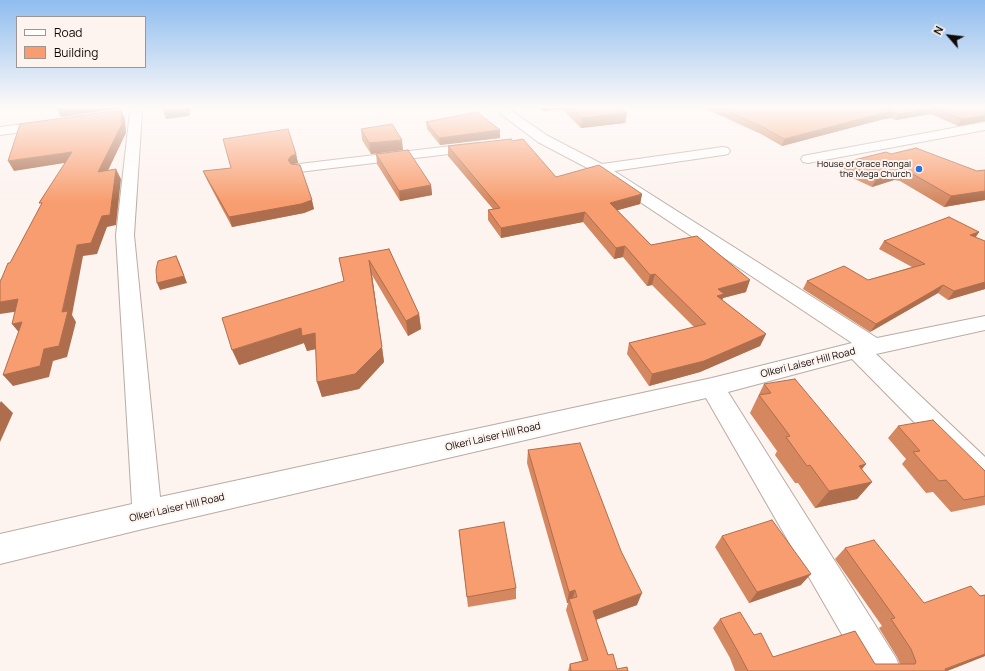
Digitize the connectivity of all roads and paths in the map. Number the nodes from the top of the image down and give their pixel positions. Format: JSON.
{"nodes":[{"id":1,"x":129,"y":139,"type":"edge"},
{"id":2,"x":541,"y":139,"type":"edge"},
{"id":3,"x":543,"y":139,"type":"edge"},
{"id":4,"x":914,"y":139,"type":"edge"},
{"id":5,"x":520,"y":142,"type":"edge"},
{"id":6,"x":488,"y":146,"type":"edge"},
{"id":7,"x":723,"y":151,"type":"dead end"},
{"id":8,"x":808,"y":159,"type":"dead end"},
{"id":9,"x":299,"y":168,"type":"edge"},
{"id":10,"x":600,"y":169,"type":"junction"},
{"id":11,"x":985,"y":323,"type":"edge"},
{"id":12,"x":866,"y":348,"type":"junction"},
{"id":13,"x":712,"y":387,"type":"junction"},
{"id":14,"x":985,"y":475,"type":"edge"},
{"id":15,"x":147,"y":514,"type":"junction"},
{"id":16,"x":0,"y":549,"type":"edge"},
{"id":17,"x":883,"y":671,"type":"edge"}],
"edges":[{"from":1,"to":15,"type":"street"},
{"from":2,"to":5,"type":"street"},
{"from":3,"to":10,"type":"street"},
{"from":4,"to":8,"type":"street"},
{"from":6,"to":9,"type":"street"},
{"from":7,"to":10,"type":"street"},
{"from":10,"to":12,"type":"street"},
{"from":11,"to":12,"type":"street","name":"Olkeri Laiser Hill Road"},
{"from":12,"to":13,"type":"street","name":"Olkeri Laiser Hill Road"},
{"from":12,"to":14,"type":"street"},
{"from":13,"to":15,"type":"street","name":"Olkeri Laiser Hill Road"},
{"from":13,"to":17,"type":"street"},
{"from":15,"to":16,"type":"street","name":"Olkeri Laiser Hill Road"}]}
